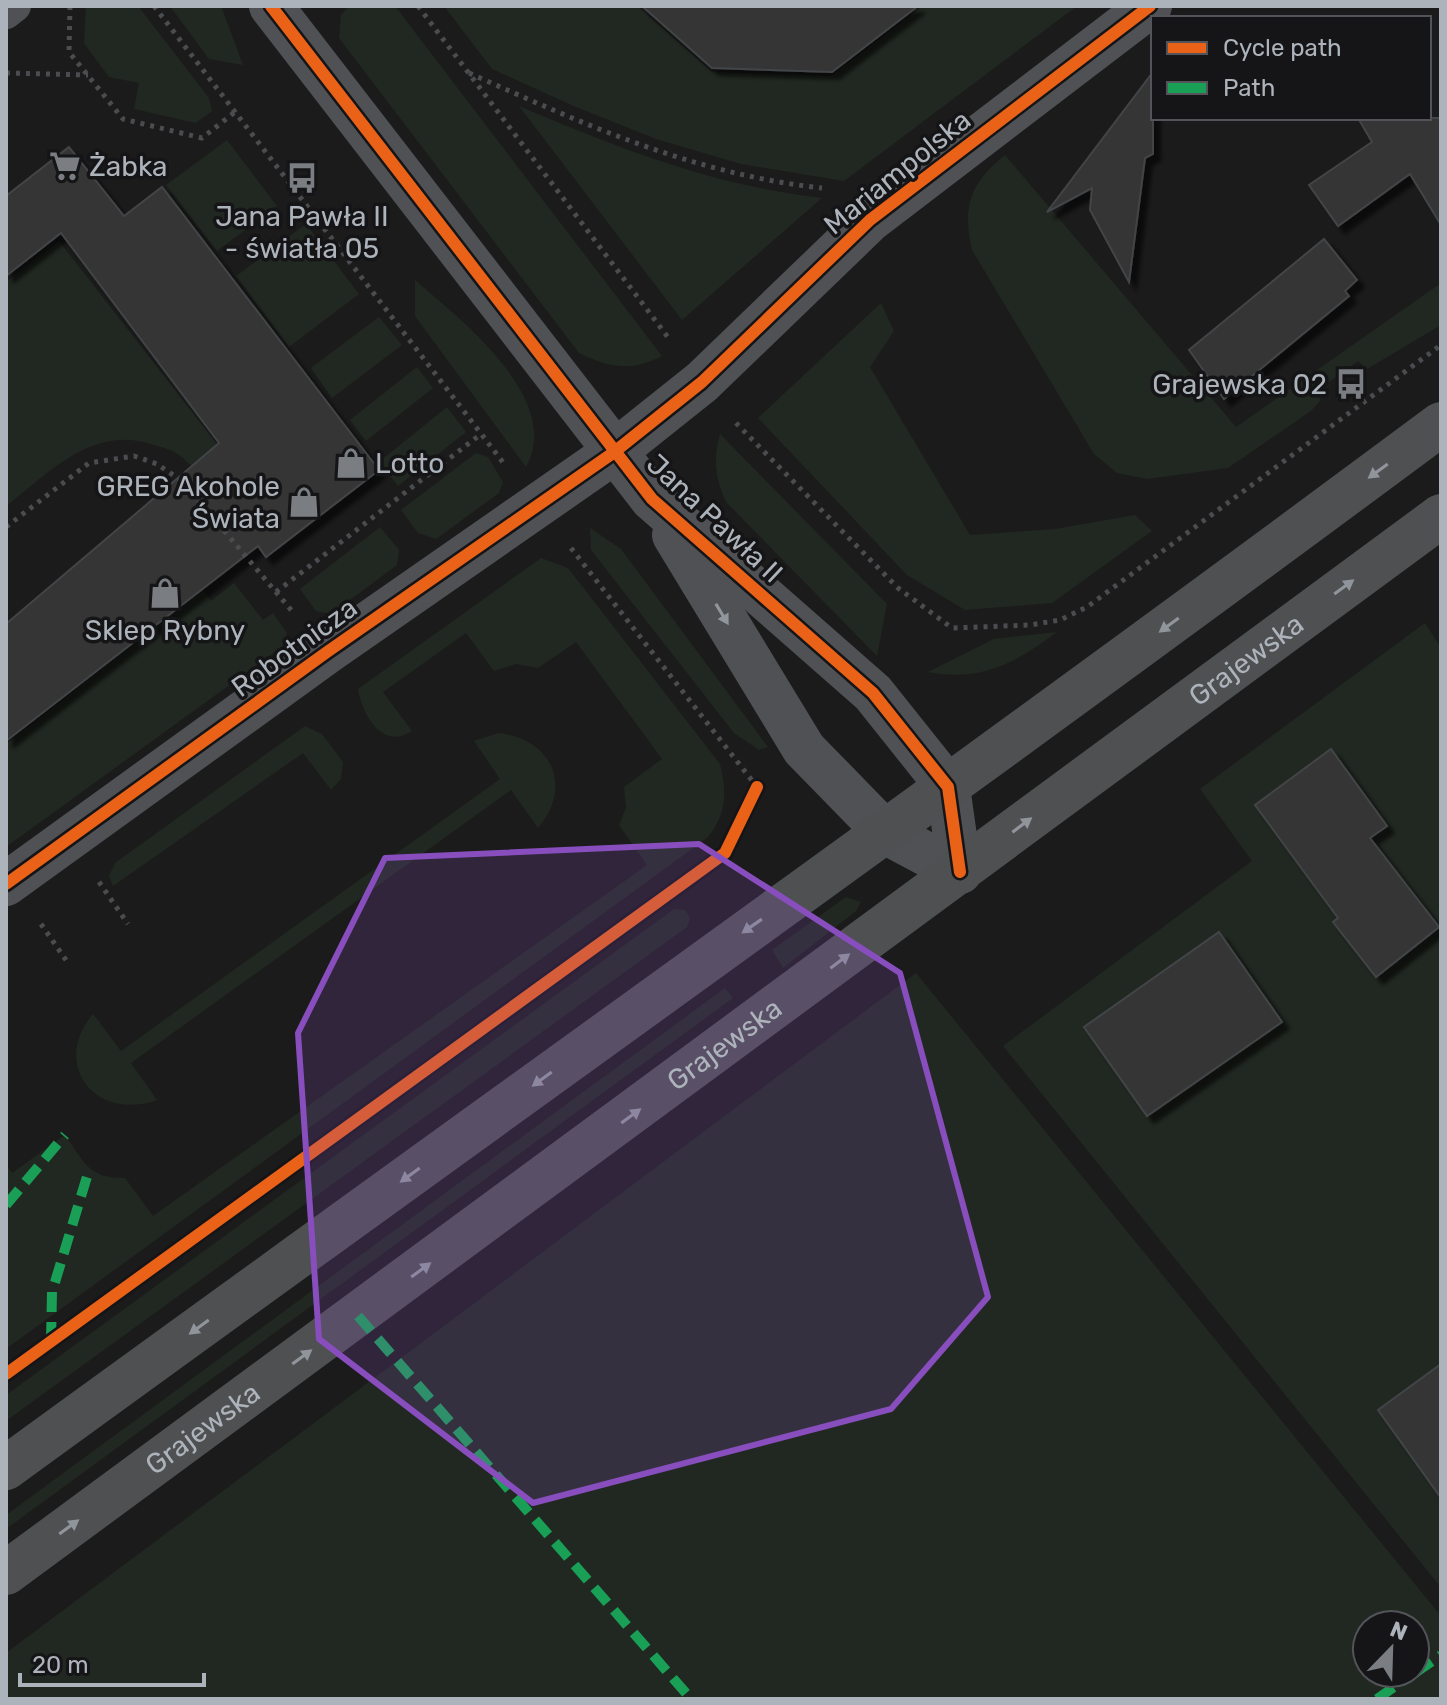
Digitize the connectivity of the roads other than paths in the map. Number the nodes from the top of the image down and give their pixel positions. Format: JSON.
{"nodes":[{"id":1,"x":15,"y":6,"type":"edge"},
{"id":2,"x":271,"y":6,"type":"edge"},
{"id":3,"x":1150,"y":6,"type":"edge"},
{"id":4,"x":6,"y":13,"type":"edge"},
{"id":5,"x":1441,"y":424,"type":"edge"},
{"id":6,"x":613,"y":453,"type":"junction"},
{"id":7,"x":652,"y":499,"type":"junction"},
{"id":8,"x":1441,"y":516,"type":"edge"},
{"id":9,"x":948,"y":787,"type":"junction"},
{"id":10,"x":885,"y":832,"type":"junction"},
{"id":11,"x":960,"y":872,"type":"junction"},
{"id":12,"x":19,"y":898,"type":"edge"},
{"id":13,"x":6,"y":1468,"type":"edge"},
{"id":14,"x":6,"y":1573,"type":"edge"}],
"edges":[{"from":1,"to":4,"type":"lane"},
{"from":2,"to":6,"type":"street","name":"Jana Pawła II"},
{"from":3,"to":6,"type":"street","name":"Mariampolska"},
{"from":5,"to":9,"type":"main road","one_way":true},
{"from":6,"to":7,"type":"street","name":"Jana Pawła II"},
{"from":6,"to":12,"type":"street","name":"Robotnicza"},
{"from":7,"to":9,"type":"street","name":"Jana Pawła II"},
{"from":7,"to":10,"type":"street","name":"Jana Pawła II","one_way":true},
{"from":11,"to":8,"type":"main road","name":"Grajewska","one_way":true},
{"from":9,"to":10,"type":"main road"},
{"from":9,"to":11,"type":"street"},
{"from":10,"to":11,"type":"street","name":"Jana Pawła II"},
{"from":10,"to":13,"type":"main road","one_way":true},
{"from":14,"to":11,"type":"main road","name":"Grajewska","one_way":true}]}
